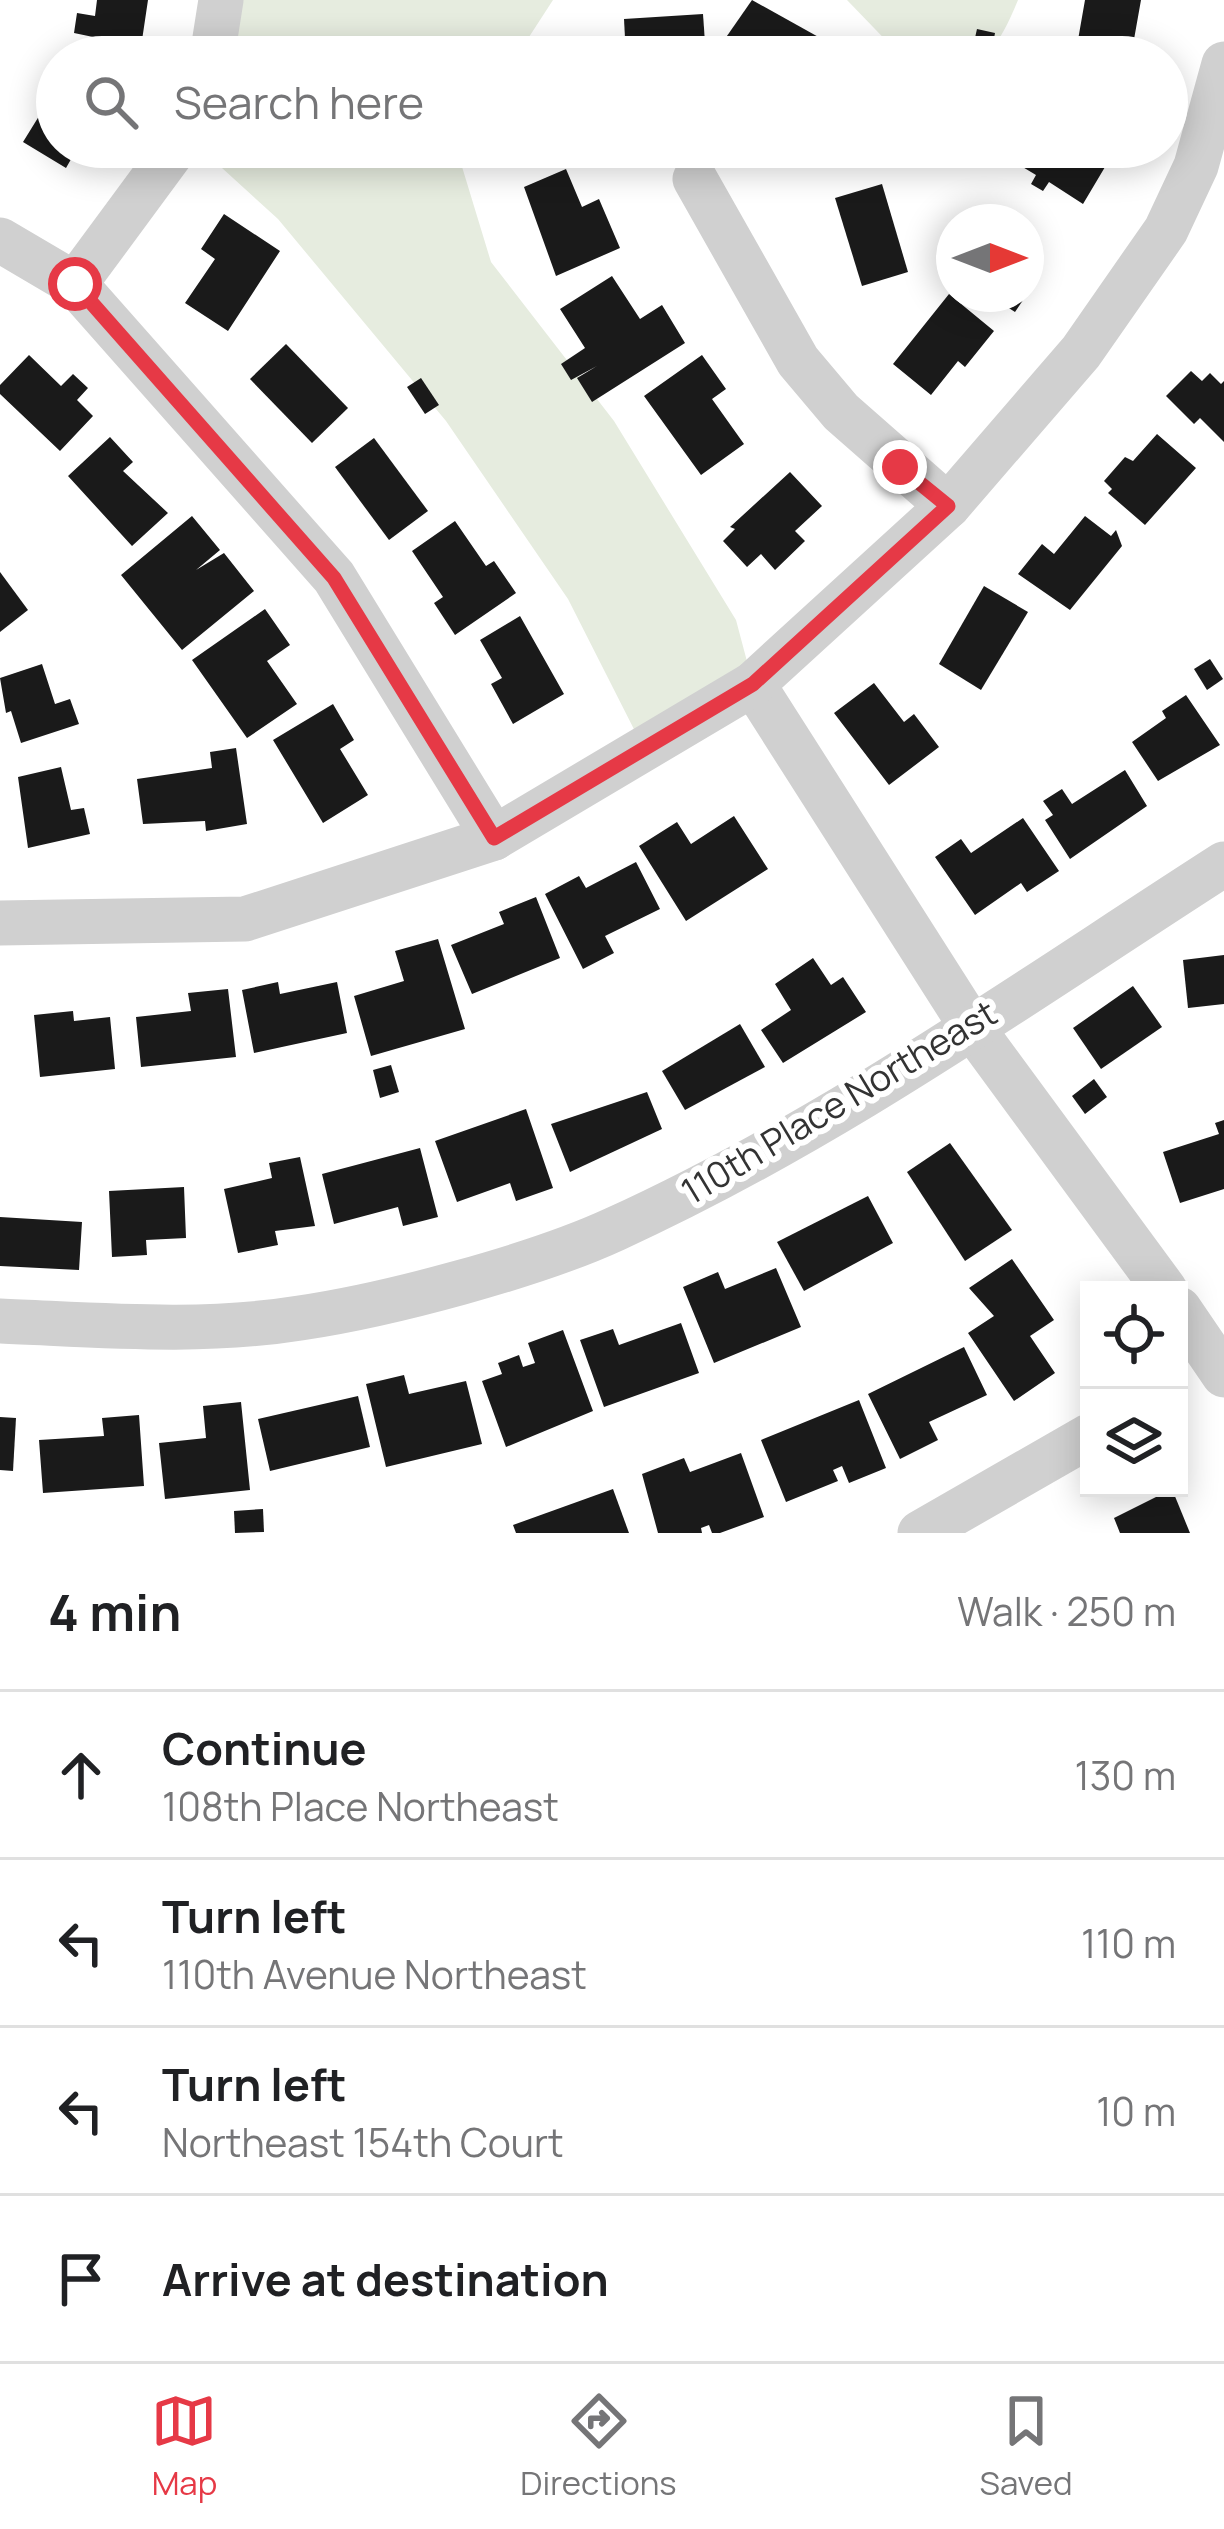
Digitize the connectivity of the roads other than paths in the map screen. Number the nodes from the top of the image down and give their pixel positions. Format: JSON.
{"nodes":[{"id":1,"x":221,"y":0,"type":"edge"},
{"id":2,"x":215,"y":36,"type":"edge"},
{"id":3,"x":1224,"y":64,"type":"edge"},
{"id":4,"x":161,"y":168,"type":"edge"},
{"id":5,"x":1210,"y":170,"type":"edge"},
{"id":6,"x":695,"y":179,"type":"dead end"},
{"id":7,"x":0,"y":240,"type":"edge"},
{"id":8,"x":75,"y":284,"type":"junction"},
{"id":9,"x":948,"y":506,"type":"junction"},
{"id":10,"x":753,"y":684,"type":"junction"},
{"id":11,"x":494,"y":838,"type":"junction"},
{"id":12,"x":1224,"y":864,"type":"edge"},
{"id":13,"x":0,"y":922,"type":"edge"},
{"id":14,"x":971,"y":1026,"type":"junction"},
{"id":15,"x":1159,"y":1281,"type":"edge"},
{"id":16,"x":0,"y":1321,"type":"edge"},
{"id":17,"x":1188,"y":1325,"type":"edge"},
{"id":18,"x":1210,"y":1364,"type":"edge"},
{"id":19,"x":1080,"y":1441,"type":"edge"},
{"id":20,"x":920,"y":1533,"type":"edge"}],
"edges":[{"from":1,"to":2,"type":"street"},
{"from":3,"to":5,"type":"street"},
{"from":4,"to":8,"type":"street"},
{"from":5,"to":9,"type":"street"},
{"from":6,"to":9,"type":"street"},
{"from":7,"to":8,"type":"street"},
{"from":8,"to":11,"type":"street"},
{"from":9,"to":10,"type":"street"},
{"from":10,"to":11,"type":"street"},
{"from":10,"to":14,"type":"street"},
{"from":11,"to":13,"type":"street"},
{"from":12,"to":14,"type":"street","name":"110th Place Northeast"},
{"from":14,"to":15,"type":"street"},
{"from":14,"to":16,"type":"street","name":"110th Place Northeast"},
{"from":17,"to":18,"type":"street"},
{"from":19,"to":20,"type":"street"}]}
